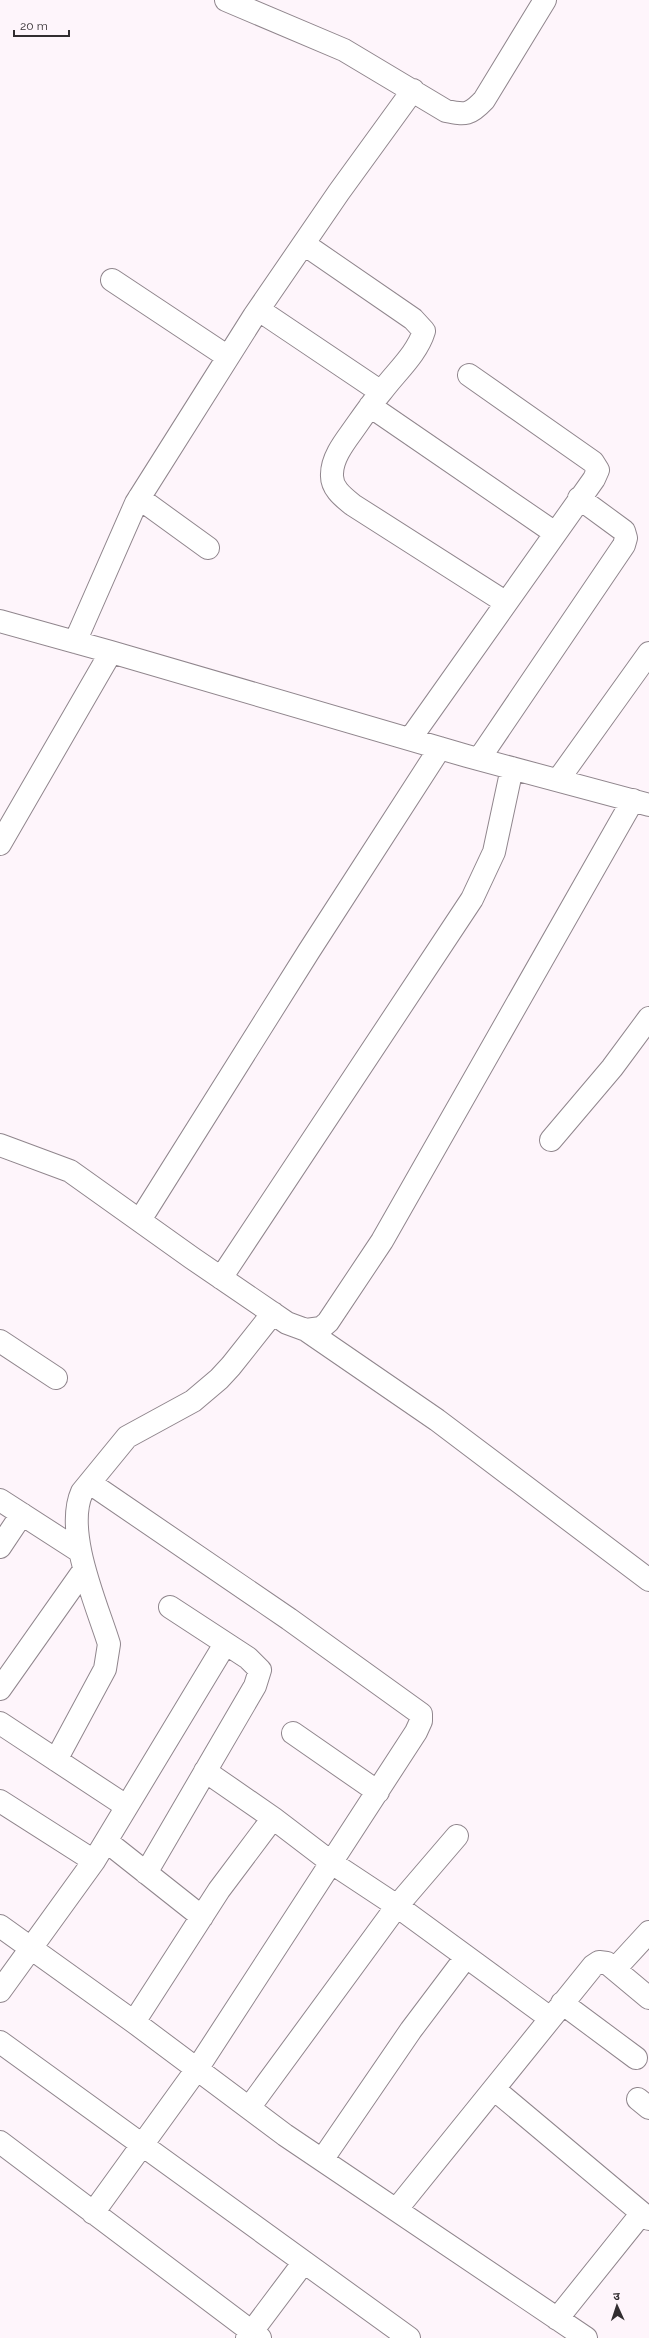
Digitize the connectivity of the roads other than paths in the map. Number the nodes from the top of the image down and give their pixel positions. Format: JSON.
{"nodes":[{"id":1,"x":226,"y":0,"type":"edge"},
{"id":2,"x":545,"y":0,"type":"edge"},
{"id":3,"x":413,"y":90,"type":"junction"},
{"id":4,"x":304,"y":244,"type":"junction"},
{"id":5,"x":112,"y":280,"type":"dead end"},
{"id":6,"x":259,"y":310,"type":"junction"},
{"id":7,"x":228,"y":357,"type":"junction"},
{"id":8,"x":469,"y":375,"type":"dead end"},
{"id":9,"x":376,"y":399,"type":"junction"},
{"id":10,"x":139,"y":498,"type":"junction"},
{"id":11,"x":579,"y":498,"type":"junction"},
{"id":12,"x":555,"y":533,"type":"junction"},
{"id":13,"x":208,"y":548,"type":"dead end"},
{"id":14,"x":505,"y":602,"type":"junction"},
{"id":15,"x":0,"y":621,"type":"edge"},
{"id":16,"x":75,"y":642,"type":"junction"},
{"id":17,"x":111,"y":652,"type":"junction"},
{"id":18,"x":649,"y":653,"type":"edge"},
{"id":19,"x":410,"y":739,"type":"junction"},
{"id":20,"x":440,"y":748,"type":"junction"},
{"id":21,"x":479,"y":759,"type":"junction"},
{"id":22,"x":512,"y":768,"type":"junction"},
{"id":23,"x":558,"y":780,"type":"junction"},
{"id":24,"x":641,"y":802,"type":"edge"},
{"id":25,"x":3,"y":834,"type":"edge"},
{"id":26,"x":649,"y":1018,"type":"edge"},
{"id":27,"x":551,"y":1140,"type":"dead end"},
{"id":28,"x":0,"y":1145,"type":"edge"},
{"id":29,"x":140,"y":1220,"type":"junction"},
{"id":30,"x":221,"y":1278,"type":"junction"},
{"id":31,"x":273,"y":1313,"type":"junction"},
{"id":32,"x":306,"y":1330,"type":"junction"},
{"id":33,"x":0,"y":1341,"type":"edge"},
{"id":34,"x":56,"y":1378,"type":"dead end"},
{"id":35,"x":90,"y":1483,"type":"junction"},
{"id":36,"x":0,"y":1500,"type":"edge"},
{"id":37,"x":22,"y":1514,"type":"junction"},
{"id":38,"x":0,"y":1547,"type":"edge"},
{"id":39,"x":82,"y":1560,"type":"junction"},
{"id":40,"x":649,"y":1580,"type":"edge"},
{"id":41,"x":170,"y":1607,"type":"dead end"},
{"id":42,"x":225,"y":1644,"type":"junction"},
{"id":43,"x":0,"y":1689,"type":"edge"},
{"id":44,"x":0,"y":1723,"type":"edge"},
{"id":45,"x":293,"y":1733,"type":"dead end"},
{"id":46,"x":56,"y":1760,"type":"junction"},
{"id":47,"x":205,"y":1771,"type":"junction"},
{"id":48,"x":378,"y":1792,"type":"junction"},
{"id":49,"x":0,"y":1801,"type":"edge"},
{"id":50,"x":126,"y":1806,"type":"junction"},
{"id":51,"x":273,"y":1818,"type":"junction"},
{"id":52,"x":457,"y":1836,"type":"dead end"},
{"id":53,"x":106,"y":1841,"type":"junction"},
{"id":54,"x":94,"y":1861,"type":"junction"},
{"id":55,"x":332,"y":1862,"type":"junction"},
{"id":56,"x":146,"y":1873,"type":"junction"},
{"id":57,"x":397,"y":1906,"type":"junction"},
{"id":58,"x":202,"y":1917,"type":"junction"},
{"id":59,"x":0,"y":1926,"type":"edge"},
{"id":60,"x":649,"y":1932,"type":"edge"},
{"id":61,"x":31,"y":1948,"type":"junction"},
{"id":62,"x":466,"y":1957,"type":"junction"},
{"id":63,"x":615,"y":1969,"type":"junction"},
{"id":64,"x":0,"y":1991,"type":"edge"},
{"id":65,"x":649,"y":1998,"type":"edge"},
{"id":66,"x":556,"y":2011,"type":"junction"},
{"id":67,"x":134,"y":2022,"type":"junction"},
{"id":68,"x":0,"y":2042,"type":"edge"},
{"id":69,"x":636,"y":2058,"type":"dead end"},
{"id":70,"x":197,"y":2069,"type":"junction"},
{"id":71,"x":494,"y":2089,"type":"junction"},
{"id":72,"x":249,"y":2108,"type":"junction"},
{"id":73,"x":0,"y":2142,"type":"edge"},
{"id":74,"x":142,"y":2143,"type":"junction"},
{"id":75,"x":322,"y":2160,"type":"junction"},
{"id":76,"x":396,"y":2210,"type":"junction"},
{"id":77,"x":93,"y":2213,"type":"junction"},
{"id":78,"x":646,"y":2216,"type":"edge"},
{"id":79,"x":304,"y":2262,"type":"junction"},
{"id":80,"x":557,"y":2319,"type":"junction"},
{"id":81,"x":253,"y":2336,"type":"edge"},
{"id":82,"x":409,"y":2338,"type":"edge"},
{"id":83,"x":586,"y":2338,"type":"edge"}],
"edges":[{"from":1,"to":3,"type":"street"},
{"from":2,"to":3,"type":"street"},
{"from":3,"to":4,"type":"street"},
{"from":4,"to":6,"type":"street"},
{"from":4,"to":9,"type":"street"},
{"from":5,"to":7,"type":"street"},
{"from":6,"to":7,"type":"street"},
{"from":6,"to":9,"type":"street"},
{"from":7,"to":10,"type":"street"},
{"from":8,"to":11,"type":"street"},
{"from":9,"to":12,"type":"street"},
{"from":9,"to":14,"type":"street"},
{"from":10,"to":13,"type":"street"},
{"from":10,"to":16,"type":"street"},
{"from":11,"to":12,"type":"street"},
{"from":11,"to":21,"type":"street"},
{"from":12,"to":14,"type":"street"},
{"from":14,"to":19,"type":"street"},
{"from":15,"to":16,"type":"street"},
{"from":16,"to":17,"type":"street"},
{"from":17,"to":19,"type":"street"},
{"from":17,"to":25,"type":"street"},
{"from":18,"to":23,"type":"street"},
{"from":19,"to":20,"type":"street"},
{"from":20,"to":21,"type":"street"},
{"from":20,"to":29,"type":"street"},
{"from":21,"to":22,"type":"street"},
{"from":22,"to":23,"type":"street"},
{"from":22,"to":30,"type":"street"},
{"from":23,"to":24,"type":"street"},
{"from":24,"to":32,"type":"street"},
{"from":26,"to":27,"type":"street"},
{"from":28,"to":29,"type":"street"},
{"from":29,"to":30,"type":"street"},
{"from":30,"to":31,"type":"street"},
{"from":31,"to":32,"type":"street"},
{"from":31,"to":35,"type":"street"},
{"from":32,"to":40,"type":"street"},
{"from":33,"to":34,"type":"street"},
{"from":35,"to":39,"type":"street"},
{"from":35,"to":48,"type":"street"},
{"from":36,"to":37,"type":"street"},
{"from":37,"to":38,"type":"street"},
{"from":37,"to":39,"type":"street"},
{"from":39,"to":43,"type":"street"},
{"from":39,"to":46,"type":"street"},
{"from":41,"to":42,"type":"street"},
{"from":42,"to":47,"type":"street"},
{"from":42,"to":50,"type":"street"},
{"from":44,"to":46,"type":"street"},
{"from":45,"to":48,"type":"street"},
{"from":46,"to":50,"type":"street"},
{"from":47,"to":51,"type":"street"},
{"from":47,"to":56,"type":"street"},
{"from":48,"to":55,"type":"street"},
{"from":49,"to":54,"type":"street"},
{"from":50,"to":53,"type":"street"},
{"from":51,"to":55,"type":"street"},
{"from":51,"to":58,"type":"street"},
{"from":52,"to":57,"type":"street"},
{"from":53,"to":54,"type":"street"},
{"from":53,"to":56,"type":"street"},
{"from":54,"to":61,"type":"street"},
{"from":55,"to":57,"type":"street"},
{"from":55,"to":70,"type":"street"},
{"from":56,"to":58,"type":"street"},
{"from":57,"to":62,"type":"street"},
{"from":57,"to":72,"type":"street"},
{"from":58,"to":67,"type":"street"},
{"from":59,"to":61,"type":"street"},
{"from":60,"to":63,"type":"street"},
{"from":61,"to":64,"type":"street"},
{"from":61,"to":67,"type":"street"},
{"from":62,"to":66,"type":"street"},
{"from":62,"to":75,"type":"street"},
{"from":63,"to":65,"type":"street"},
{"from":63,"to":66,"type":"street"},
{"from":66,"to":69,"type":"street"},
{"from":66,"to":71,"type":"street"},
{"from":67,"to":70,"type":"street"},
{"from":68,"to":74,"type":"street"},
{"from":70,"to":72,"type":"street"},
{"from":70,"to":74,"type":"street"},
{"from":71,"to":76,"type":"street"},
{"from":71,"to":78,"type":"street"},
{"from":72,"to":75,"type":"street"},
{"from":73,"to":77,"type":"street"},
{"from":74,"to":77,"type":"street"},
{"from":74,"to":79,"type":"street"},
{"from":75,"to":76,"type":"street"},
{"from":76,"to":80,"type":"street"},
{"from":77,"to":81,"type":"street"},
{"from":78,"to":80,"type":"street"},
{"from":79,"to":81,"type":"street"},
{"from":79,"to":82,"type":"street"},
{"from":80,"to":83,"type":"street"}]}
